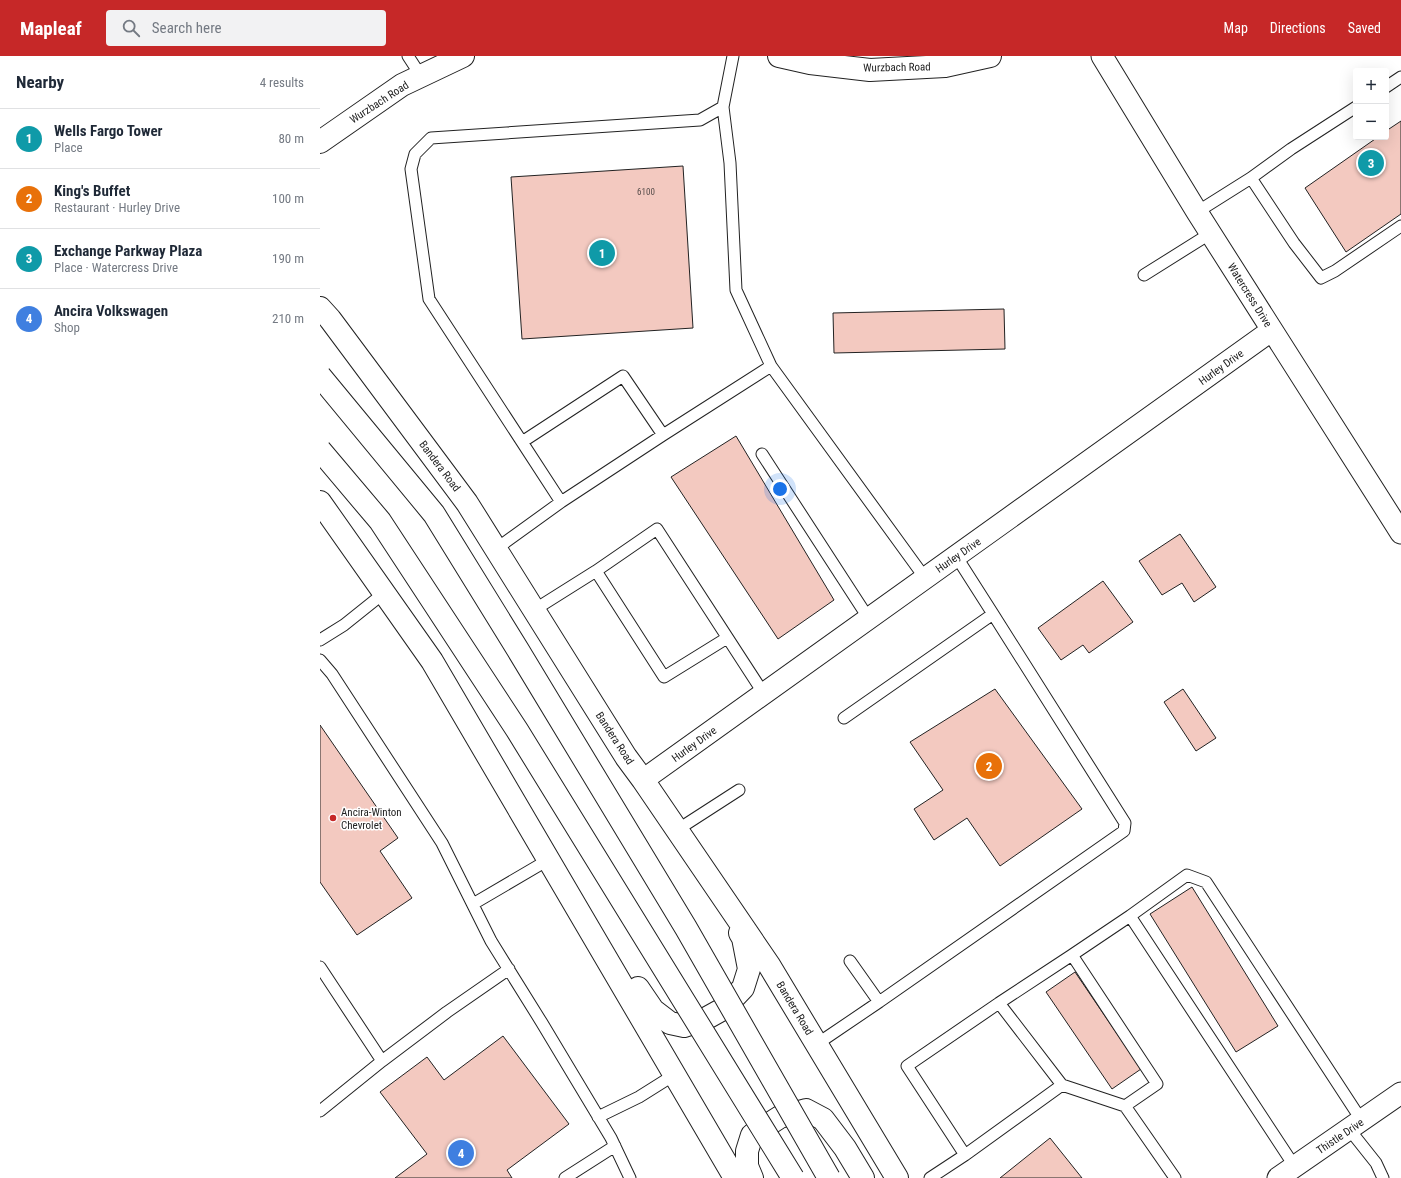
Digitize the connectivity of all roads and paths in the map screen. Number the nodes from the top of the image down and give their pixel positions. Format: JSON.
{"nodes":[{"id":1,"x":408,"y":56,"type":"edge"},
{"id":2,"x":462,"y":56,"type":"edge"},
{"id":3,"x":733,"y":56,"type":"edge"},
{"id":4,"x":779,"y":56,"type":"edge"},
{"id":5,"x":990,"y":56,"type":"edge"},
{"id":6,"x":1102,"y":56,"type":"edge"},
{"id":7,"x":834,"y":61,"type":"edge"},
{"id":8,"x":421,"y":76,"type":"junction"},
{"id":9,"x":1401,"y":77,"type":"edge"},
{"id":10,"x":1389,"y":85,"type":"edge"},
{"id":11,"x":723,"y":107,"type":"junction"},
{"id":12,"x":1353,"y":109,"type":"edge"},
{"id":13,"x":320,"y":142,"type":"edge"},
{"id":14,"x":1251,"y":178,"type":"junction"},
{"id":15,"x":1197,"y":212,"type":"junction"},
{"id":16,"x":1401,"y":226,"type":"edge"},
{"id":17,"x":1211,"y":234,"type":"junction"},
{"id":18,"x":1144,"y":275,"type":"dead end"},
{"id":19,"x":320,"y":308,"type":"edge"},
{"id":20,"x":1272,"y":330,"type":"junction"},
{"id":21,"x":771,"y":366,"type":"junction"},
{"id":22,"x":320,"y":376,"type":"edge"},
{"id":23,"x":663,"y":435,"type":"junction"},
{"id":24,"x":522,"y":442,"type":"junction"},
{"id":25,"x":320,"y":450,"type":"edge"},
{"id":26,"x":762,"y":454,"type":"dead end"},
{"id":27,"x":320,"y":502,"type":"edge"},
{"id":28,"x":561,"y":502,"type":"junction"},
{"id":29,"x":1401,"y":533,"type":"edge"},
{"id":30,"x":496,"y":549,"type":"junction"},
{"id":31,"x":956,"y":556,"type":"junction"},
{"id":32,"x":596,"y":571,"type":"junction"},
{"id":33,"x":925,"y":578,"type":"junction"},
{"id":34,"x":384,"y":593,"type":"junction"},
{"id":35,"x":534,"y":610,"type":"junction"},
{"id":36,"x":993,"y":614,"type":"junction"},
{"id":37,"x":869,"y":619,"type":"junction"},
{"id":38,"x":727,"y":638,"type":"junction"},
{"id":39,"x":320,"y":640,"type":"edge"},
{"id":40,"x":320,"y":660,"type":"edge"},
{"id":41,"x":764,"y":694,"type":"junction"},
{"id":42,"x":844,"y":718,"type":"dead end"},
{"id":43,"x":643,"y":780,"type":"junction"},
{"id":44,"x":739,"y":790,"type":"dead end"},
{"id":45,"x":677,"y":830,"type":"junction"},
{"id":46,"x":548,"y":860,"type":"junction"},
{"id":47,"x":714,"y":884,"type":"junction"},
{"id":48,"x":569,"y":895,"type":"junction"},
{"id":49,"x":472,"y":904,"type":"junction"},
{"id":50,"x":1130,"y":916,"type":"junction"},
{"id":51,"x":1072,"y":955,"type":"junction"},
{"id":52,"x":850,"y":961,"type":"dead end"},
{"id":53,"x":320,"y":967,"type":"edge"},
{"id":54,"x":509,"y":969,"type":"junction"},
{"id":55,"x":879,"y":1002,"type":"junction"},
{"id":56,"x":999,"y":1003,"type":"junction"},
{"id":57,"x":817,"y":1044,"type":"junction"},
{"id":58,"x":382,"y":1061,"type":"junction"},
{"id":59,"x":674,"y":1075,"type":"junction"},
{"id":60,"x":1062,"y":1085,"type":"junction"},
{"id":61,"x":1399,"y":1099,"type":"edge"},
{"id":62,"x":1125,"y":1106,"type":"junction"},
{"id":63,"x":320,"y":1112,"type":"edge"},
{"id":64,"x":598,"y":1117,"type":"junction"},
{"id":65,"x":1355,"y":1125,"type":"junction"},
{"id":66,"x":615,"y":1146,"type":"junction"},
{"id":67,"x":965,"y":1155,"type":"junction"},
{"id":68,"x":1287,"y":1172,"type":"edge"},
{"id":69,"x":565,"y":1178,"type":"edge"},
{"id":70,"x":630,"y":1178,"type":"edge"},
{"id":71,"x":735,"y":1178,"type":"edge"},
{"id":72,"x":752,"y":1178,"type":"edge"},
{"id":73,"x":793,"y":1178,"type":"edge"},
{"id":74,"x":829,"y":1178,"type":"edge"},
{"id":75,"x":863,"y":1178,"type":"edge"},
{"id":76,"x":897,"y":1178,"type":"edge"},
{"id":77,"x":930,"y":1178,"type":"edge"},
{"id":78,"x":1175,"y":1178,"type":"edge"},
{"id":79,"x":1382,"y":1178,"type":"edge"}],
"edges":[{"from":1,"to":8,"type":"lane"},
{"from":2,"to":8,"type":"main road","name":"Wurzbach Road"},
{"from":3,"to":11,"type":"lane"},
{"from":4,"to":7,"type":"main road","name":"Wurzbach Road"},
{"from":5,"to":7,"type":"main road","name":"Wurzbach Road"},
{"from":6,"to":15,"type":"street","name":"Watercress Drive"},
{"from":8,"to":13,"type":"main road","name":"Wurzbach Road"},
{"from":9,"to":10,"type":"lane"},
{"from":11,"to":21,"type":"lane"},
{"from":11,"to":24,"type":"lane"},
{"from":12,"to":14,"type":"lane"},
{"from":14,"to":15,"type":"lane"},
{"from":14,"to":16,"type":"lane"},
{"from":15,"to":17,"type":"street","name":"Watercress Drive"},
{"from":17,"to":18,"type":"lane"},
{"from":17,"to":20,"type":"street","name":"Watercress Drive"},
{"from":19,"to":30,"type":"main road","name":"Bandera Road"},
{"from":20,"to":29,"type":"street","name":"Watercress Drive"},
{"from":20,"to":31,"type":"street","name":"Hurley Drive"},
{"from":21,"to":23,"type":"lane"},
{"from":21,"to":33,"type":"lane"},
{"from":22,"to":74,"type":"main road","bridge":true},
{"from":23,"to":24,"type":"lane"},
{"from":23,"to":28,"type":"lane"},
{"from":24,"to":28,"type":"lane"},
{"from":25,"to":73,"type":"main road","bridge":true},
{"from":26,"to":37,"type":"lane"},
{"from":27,"to":34,"type":"main road"},
{"from":28,"to":30,"type":"lane"},
{"from":30,"to":35,"type":"main road","name":"Bandera Road"},
{"from":31,"to":33,"type":"street","name":"Hurley Drive"},
{"from":31,"to":36,"type":"lane"},
{"from":32,"to":35,"type":"lane"},
{"from":32,"to":38,"type":"lane"},
{"from":32,"to":38,"type":"lane"},
{"from":33,"to":37,"type":"street","name":"Hurley Drive"},
{"from":34,"to":39,"type":"lane"},
{"from":34,"to":46,"type":"main road"},
{"from":35,"to":43,"type":"main road","name":"Bandera Road"},
{"from":36,"to":42,"type":"lane"},
{"from":36,"to":55,"type":"lane"},
{"from":37,"to":41,"type":"street","name":"Hurley Drive"},
{"from":38,"to":41,"type":"lane"},
{"from":40,"to":49,"type":"lane"},
{"from":41,"to":43,"type":"street","name":"Hurley Drive"},
{"from":43,"to":45,"type":"main road","name":"Bandera Road"},
{"from":44,"to":45,"type":"lane"},
{"from":45,"to":47,"type":"main road","name":"Bandera Road"},
{"from":46,"to":48,"type":"main road"},
{"from":46,"to":49,"type":"lane"},
{"from":47,"to":48,"type":"main road"},
{"from":47,"to":57,"type":"main road","name":"Bandera Road"},
{"from":48,"to":59,"type":"main road"},
{"from":49,"to":54,"type":"lane"},
{"from":50,"to":51,"type":"lane"},
{"from":50,"to":65,"type":"lane"},
{"from":50,"to":68,"type":"lane"},
{"from":51,"to":56,"type":"lane"},
{"from":51,"to":62,"type":"lane"},
{"from":52,"to":55,"type":"lane"},
{"from":53,"to":58,"type":"lane"},
{"from":54,"to":58,"type":"lane"},
{"from":54,"to":64,"type":"lane"},
{"from":55,"to":57,"type":"lane"},
{"from":56,"to":60,"type":"lane"},
{"from":56,"to":67,"type":"lane"},
{"from":57,"to":76,"type":"main road","name":"Bandera Road"},
{"from":58,"to":63,"type":"lane"},
{"from":59,"to":64,"type":"lane"},
{"from":59,"to":71,"type":"main road"},
{"from":60,"to":62,"type":"lane"},
{"from":60,"to":67,"type":"lane"},
{"from":61,"to":65,"type":"street","name":"Thistle Drive"},
{"from":62,"to":78,"type":"lane"},
{"from":64,"to":66,"type":"lane"},
{"from":65,"to":68,"type":"street","name":"Thistle Drive"},
{"from":65,"to":79,"type":"lane"},
{"from":66,"to":69,"type":"lane"},
{"from":66,"to":70,"type":"lane"},
{"from":67,"to":77,"type":"lane"},
{"from":72,"to":75,"type":"main road"}]}
